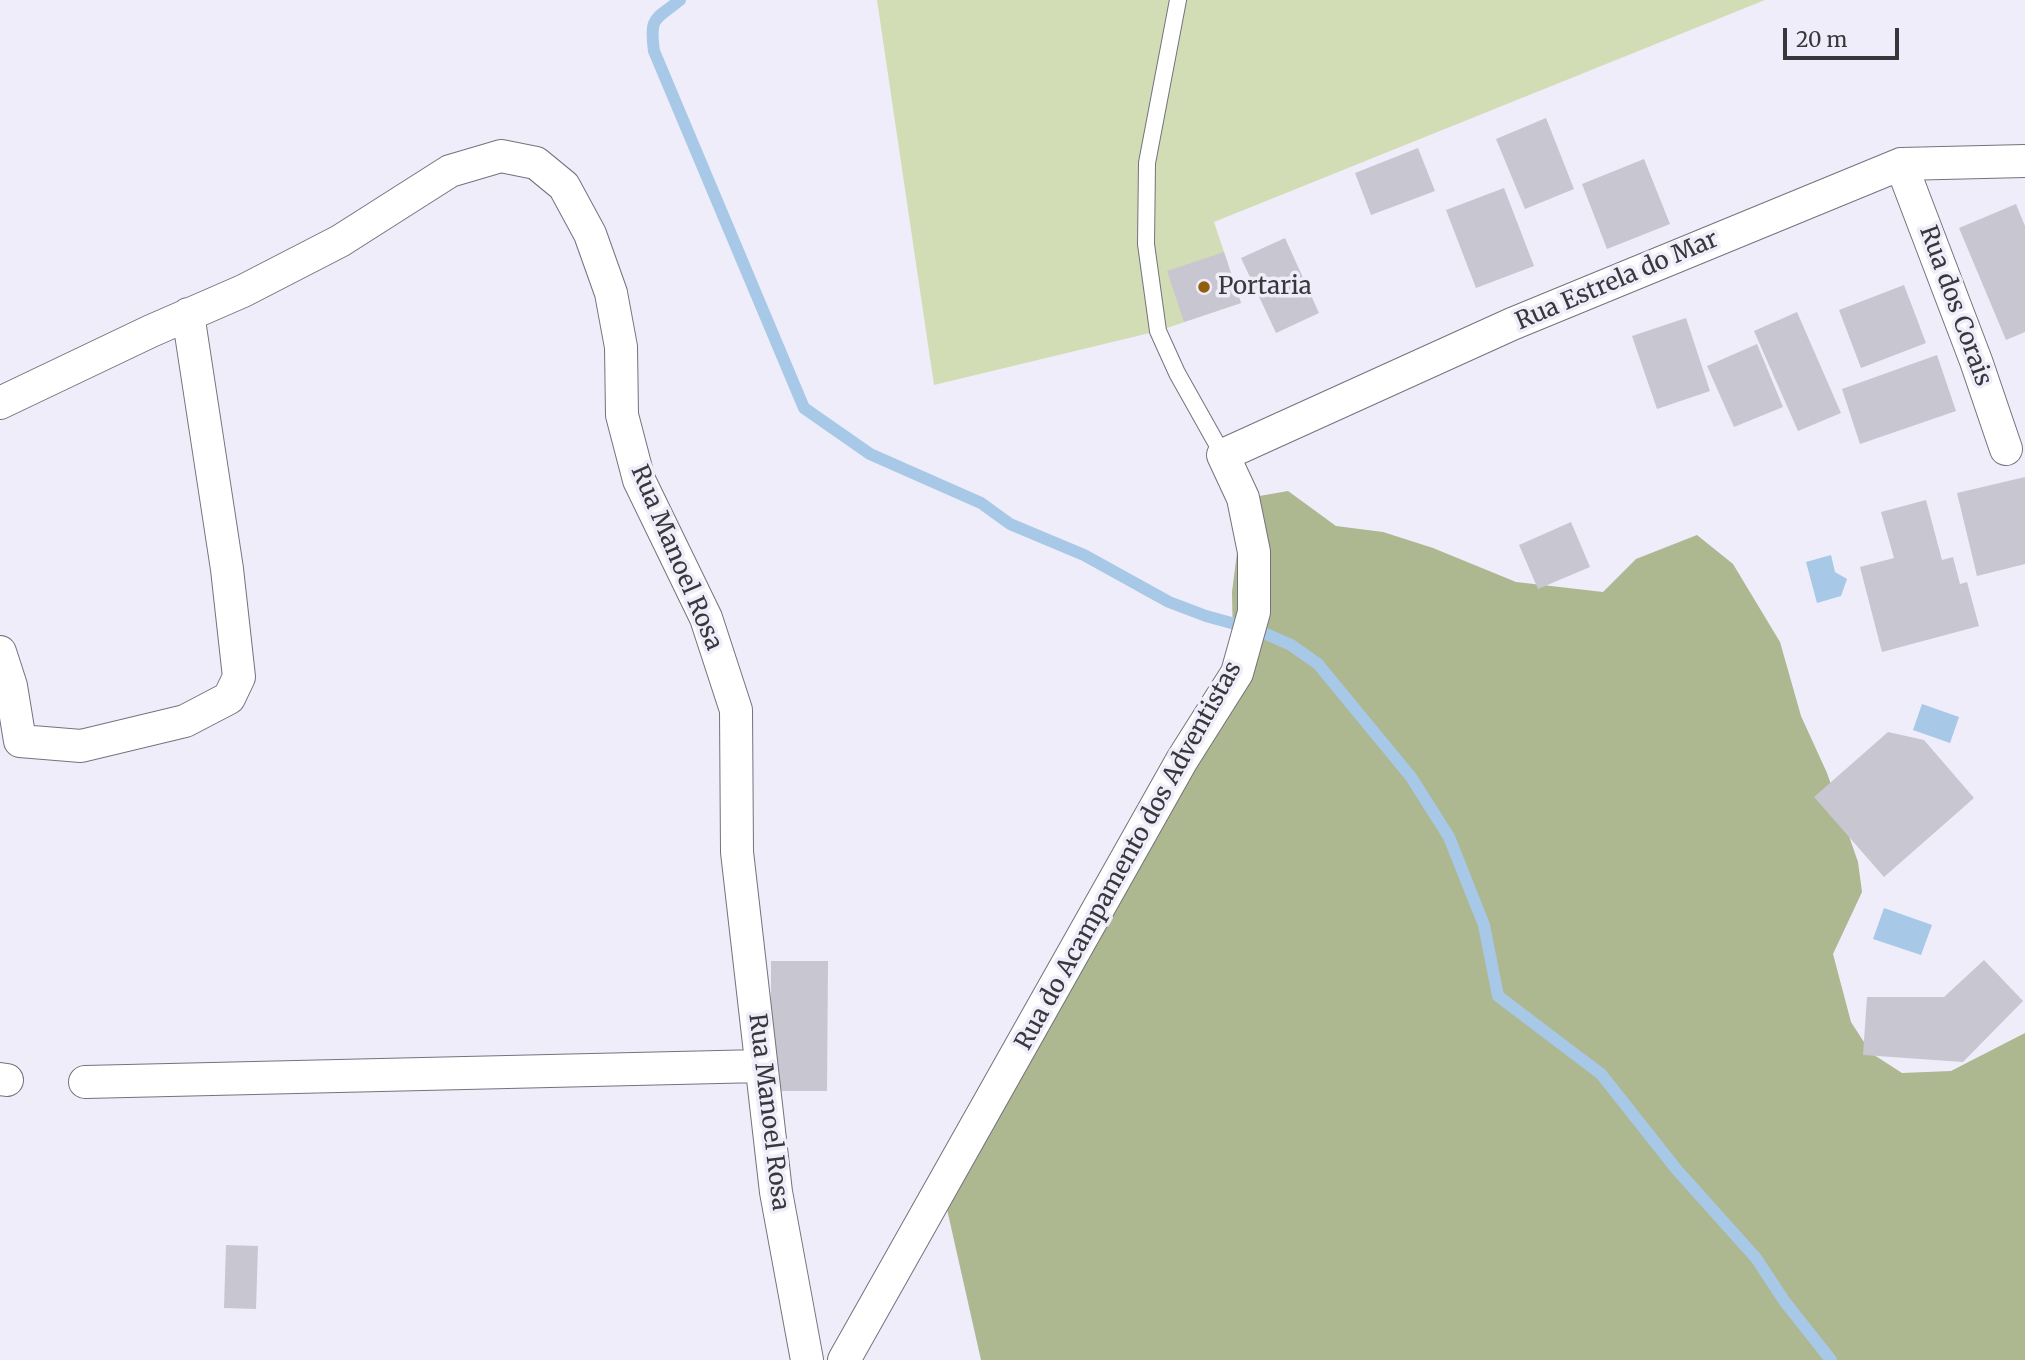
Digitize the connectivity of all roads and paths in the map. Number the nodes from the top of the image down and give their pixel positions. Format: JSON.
{"nodes":[{"id":1,"x":1178,"y":0,"type":"edge"},
{"id":2,"x":2025,"y":161,"type":"edge"},
{"id":3,"x":1901,"y":164,"type":"junction"},
{"id":4,"x":188,"y":314,"type":"junction"},
{"id":5,"x":0,"y":403,"type":"edge"},
{"id":6,"x":2006,"y":449,"type":"dead end"},
{"id":7,"x":1223,"y":455,"type":"junction"},
{"id":8,"x":0,"y":652,"type":"edge"},
{"id":9,"x":10,"y":741,"type":"edge"},
{"id":10,"x":761,"y":1066,"type":"junction"},
{"id":11,"x":85,"y":1082,"type":"dead end"},
{"id":12,"x":807,"y":1360,"type":"edge"},
{"id":13,"x":844,"y":1360,"type":"edge"}],
"edges":[{"from":1,"to":7,"type":"lane","name":"Rua do Acampamento dos Adventistas"},
{"from":2,"to":3,"type":"street","name":"Rua Estrela do Mar"},
{"from":3,"to":6,"type":"street","name":"Rua dos Corais"},
{"from":3,"to":7,"type":"street","name":"Rua Estrela do Mar"},
{"from":4,"to":5,"type":"street","name":"Rua Manoel Rosa"},
{"from":4,"to":9,"type":"street"},
{"from":4,"to":10,"type":"street","name":"Rua Manoel Rosa"},
{"from":7,"to":13,"type":"street","name":"Rua do Acampamento dos Adventistas"},
{"from":8,"to":9,"type":"street"},
{"from":10,"to":11,"type":"street"},
{"from":10,"to":12,"type":"street","name":"Rua Manoel Rosa"}]}
